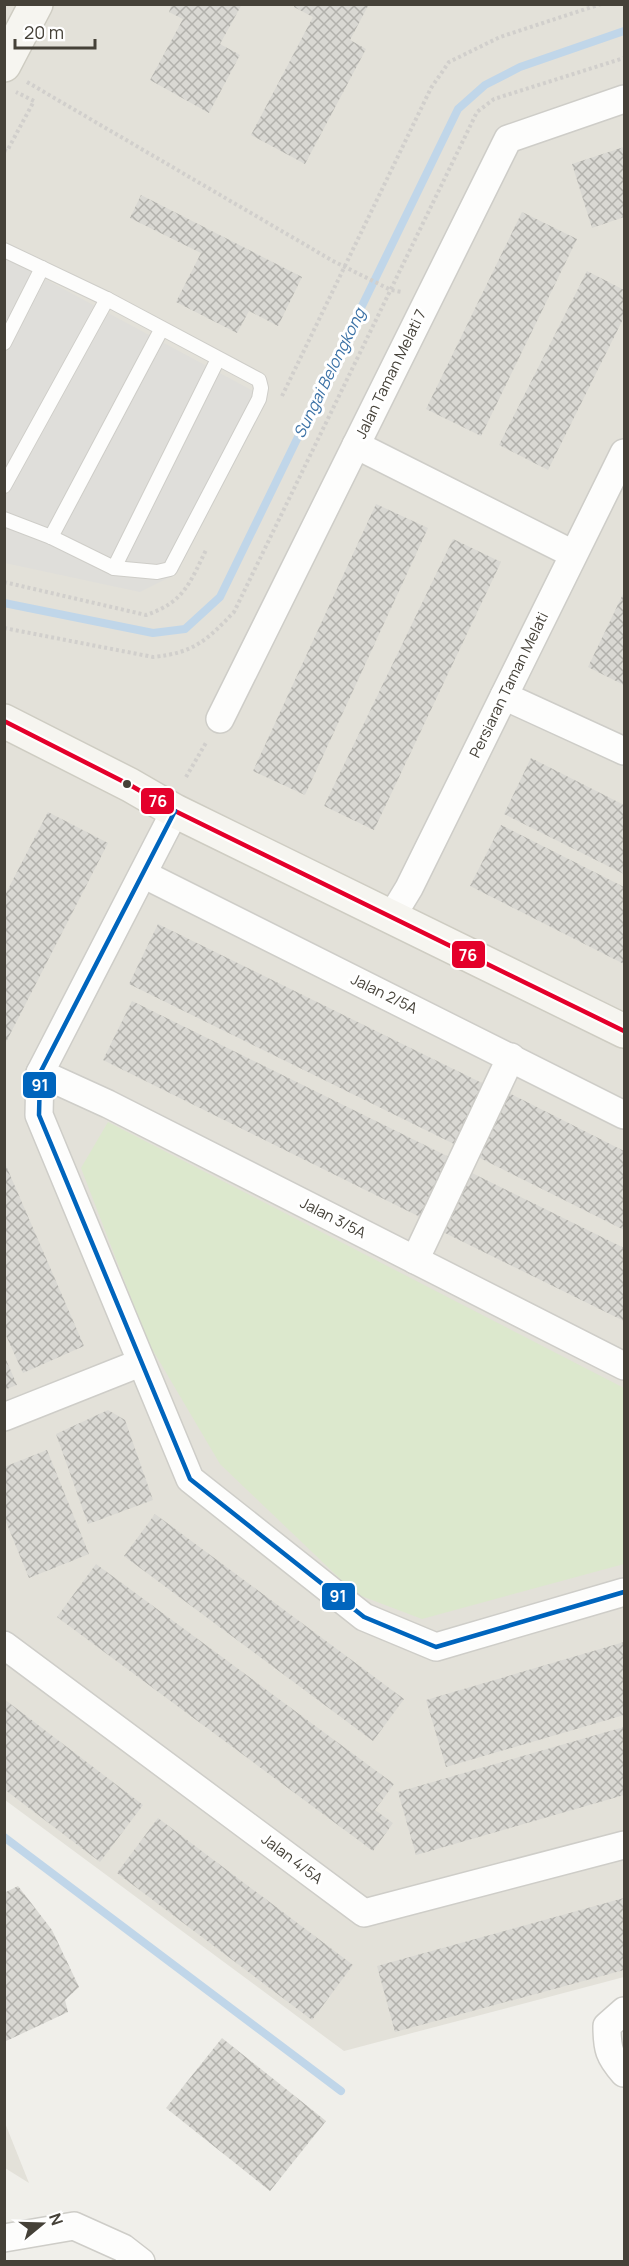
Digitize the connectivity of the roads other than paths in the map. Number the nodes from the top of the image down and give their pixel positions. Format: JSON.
{"nodes":[{"id":1,"x":36,"y":4,"type":"edge"},
{"id":2,"x":15,"y":79,"type":"edge"},
{"id":3,"x":624,"y":99,"type":"edge"},
{"id":4,"x":4,"y":250,"type":"edge"},
{"id":5,"x":42,"y":268,"type":"junction"},
{"id":6,"x":107,"y":299,"type":"junction"},
{"id":7,"x":161,"y":330,"type":"junction"},
{"id":8,"x":4,"y":344,"type":"edge"},
{"id":9,"x":218,"y":359,"type":"junction"},
{"id":10,"x":356,"y":445,"type":"junction"},
{"id":11,"x":624,"y":453,"type":"edge"},
{"id":12,"x":4,"y":486,"type":"edge"},
{"id":13,"x":4,"y":519,"type":"edge"},
{"id":14,"x":51,"y":537,"type":"junction"},
{"id":15,"x":573,"y":554,"type":"junction"},
{"id":16,"x":114,"y":568,"type":"junction"},
{"id":17,"x":504,"y":696,"type":"junction"},
{"id":18,"x":220,"y":719,"type":"road end"},
{"id":19,"x":4,"y":721,"type":"edge"},
{"id":20,"x":624,"y":751,"type":"edge"},
{"id":21,"x":175,"y":811,"type":"junction"},
{"id":22,"x":143,"y":874,"type":"junction"},
{"id":23,"x":392,"y":916,"type":"junction"},
{"id":24,"x":624,"y":1031,"type":"edge"},
{"id":25,"x":511,"y":1057,"type":"junction"},
{"id":26,"x":40,"y":1073,"type":"junction"},
{"id":27,"x":624,"y":1115,"type":"edge"},
{"id":28,"x":415,"y":1260,"type":"junction"},
{"id":29,"x":141,"y":1363,"type":"junction"},
{"id":30,"x":624,"y":1366,"type":"edge"},
{"id":31,"x":4,"y":1417,"type":"edge"},
{"id":32,"x":624,"y":1592,"type":"edge"},
{"id":33,"x":4,"y":1645,"type":"edge"},
{"id":34,"x":624,"y":1845,"type":"edge"},
{"id":35,"x":624,"y":2011,"type":"edge"},
{"id":36,"x":624,"y":2073,"type":"edge"},
{"id":37,"x":4,"y":2238,"type":"edge"},
{"id":38,"x":141,"y":2262,"type":"edge"}],
"edges":[{"from":1,"to":2,"type":"street"},
{"from":3,"to":10,"type":"street","name":"Jalan Taman Melati 7"},
{"from":4,"to":5,"type":"lane"},
{"from":5,"to":6,"type":"lane"},
{"from":5,"to":8,"type":"lane"},
{"from":6,"to":7,"type":"lane"},
{"from":6,"to":12,"type":"lane"},
{"from":7,"to":9,"type":"lane"},
{"from":7,"to":14,"type":"lane"},
{"from":9,"to":16,"type":"lane"},
{"from":9,"to":16,"type":"lane"},
{"from":10,"to":15,"type":"street"},
{"from":10,"to":18,"type":"street","name":"Jalan Taman Melati 7"},
{"from":11,"to":15,"type":"street","name":"Persiaran Taman Melati"},
{"from":13,"to":14,"type":"lane"},
{"from":14,"to":16,"type":"lane"},
{"from":15,"to":17,"type":"street","name":"Persiaran Taman Melati"},
{"from":17,"to":20,"type":"street"},
{"from":17,"to":23,"type":"street","name":"Persiaran Taman Melati"},
{"from":19,"to":21,"type":"street"},
{"from":21,"to":22,"type":"street"},
{"from":21,"to":23,"type":"street"},
{"from":22,"to":25,"type":"street","name":"Jalan 2/5A"},
{"from":22,"to":26,"type":"street"},
{"from":23,"to":24,"type":"street"},
{"from":25,"to":27,"type":"street","name":"Jalan 2/5A"},
{"from":25,"to":28,"type":"street"},
{"from":26,"to":28,"type":"street","name":"Jalan 3/5A"},
{"from":26,"to":29,"type":"street"},
{"from":28,"to":30,"type":"street","name":"Jalan 3/5A"},
{"from":29,"to":31,"type":"street"},
{"from":29,"to":32,"type":"street"},
{"from":33,"to":34,"type":"street","name":"Jalan 4/5A"},
{"from":35,"to":36,"type":"street"},
{"from":37,"to":38,"type":"street"}]}
